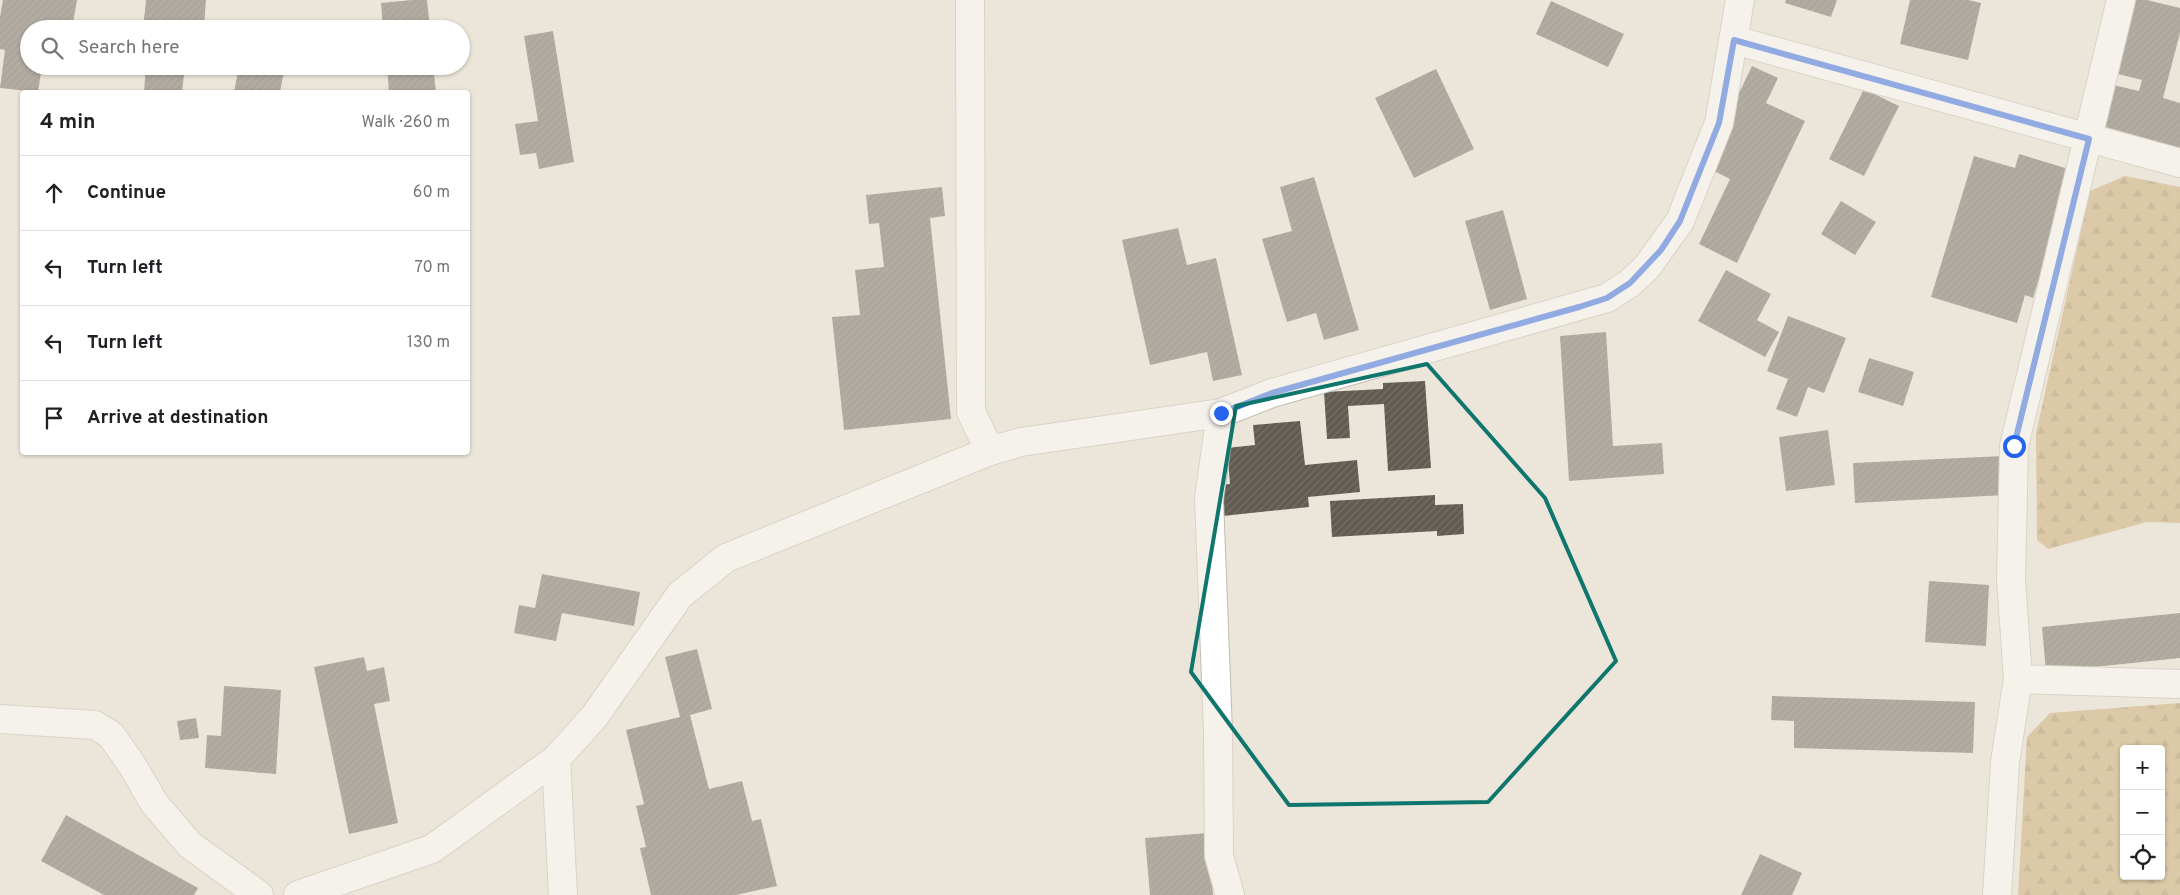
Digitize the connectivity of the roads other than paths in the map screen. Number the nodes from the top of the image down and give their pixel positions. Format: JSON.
{"nodes":[{"id":1,"x":970,"y":0,"type":"edge"},
{"id":2,"x":1740,"y":0,"type":"edge"},
{"id":3,"x":2121,"y":0,"type":"edge"},
{"id":4,"x":1734,"y":40,"type":"junction"},
{"id":5,"x":2089,"y":139,"type":"junction"},
{"id":6,"x":2180,"y":163,"type":"edge"},
{"id":7,"x":1221,"y":413,"type":"junction"},
{"id":8,"x":990,"y":451,"type":"junction"},
{"id":9,"x":2018,"y":679,"type":"junction"},
{"id":10,"x":2180,"y":684,"type":"edge"},
{"id":11,"x":0,"y":719,"type":"edge"},
{"id":12,"x":556,"y":759,"type":"junction"},
{"id":13,"x":259,"y":895,"type":"edge"},
{"id":14,"x":298,"y":895,"type":"edge"},
{"id":15,"x":563,"y":895,"type":"edge"},
{"id":16,"x":1230,"y":895,"type":"edge"},
{"id":17,"x":1998,"y":895,"type":"edge"}],
"edges":[{"from":1,"to":8,"type":"street"},
{"from":2,"to":4,"type":"street"},
{"from":3,"to":5,"type":"street"},
{"from":4,"to":5,"type":"street"},
{"from":4,"to":7,"type":"street"},
{"from":5,"to":6,"type":"street"},
{"from":5,"to":9,"type":"street"},
{"from":7,"to":8,"type":"street"},
{"from":7,"to":16,"type":"street"},
{"from":8,"to":12,"type":"street"},
{"from":9,"to":10,"type":"street"},
{"from":9,"to":17,"type":"street"},
{"from":11,"to":13,"type":"street"},
{"from":12,"to":14,"type":"street"},
{"from":12,"to":15,"type":"street"}]}
